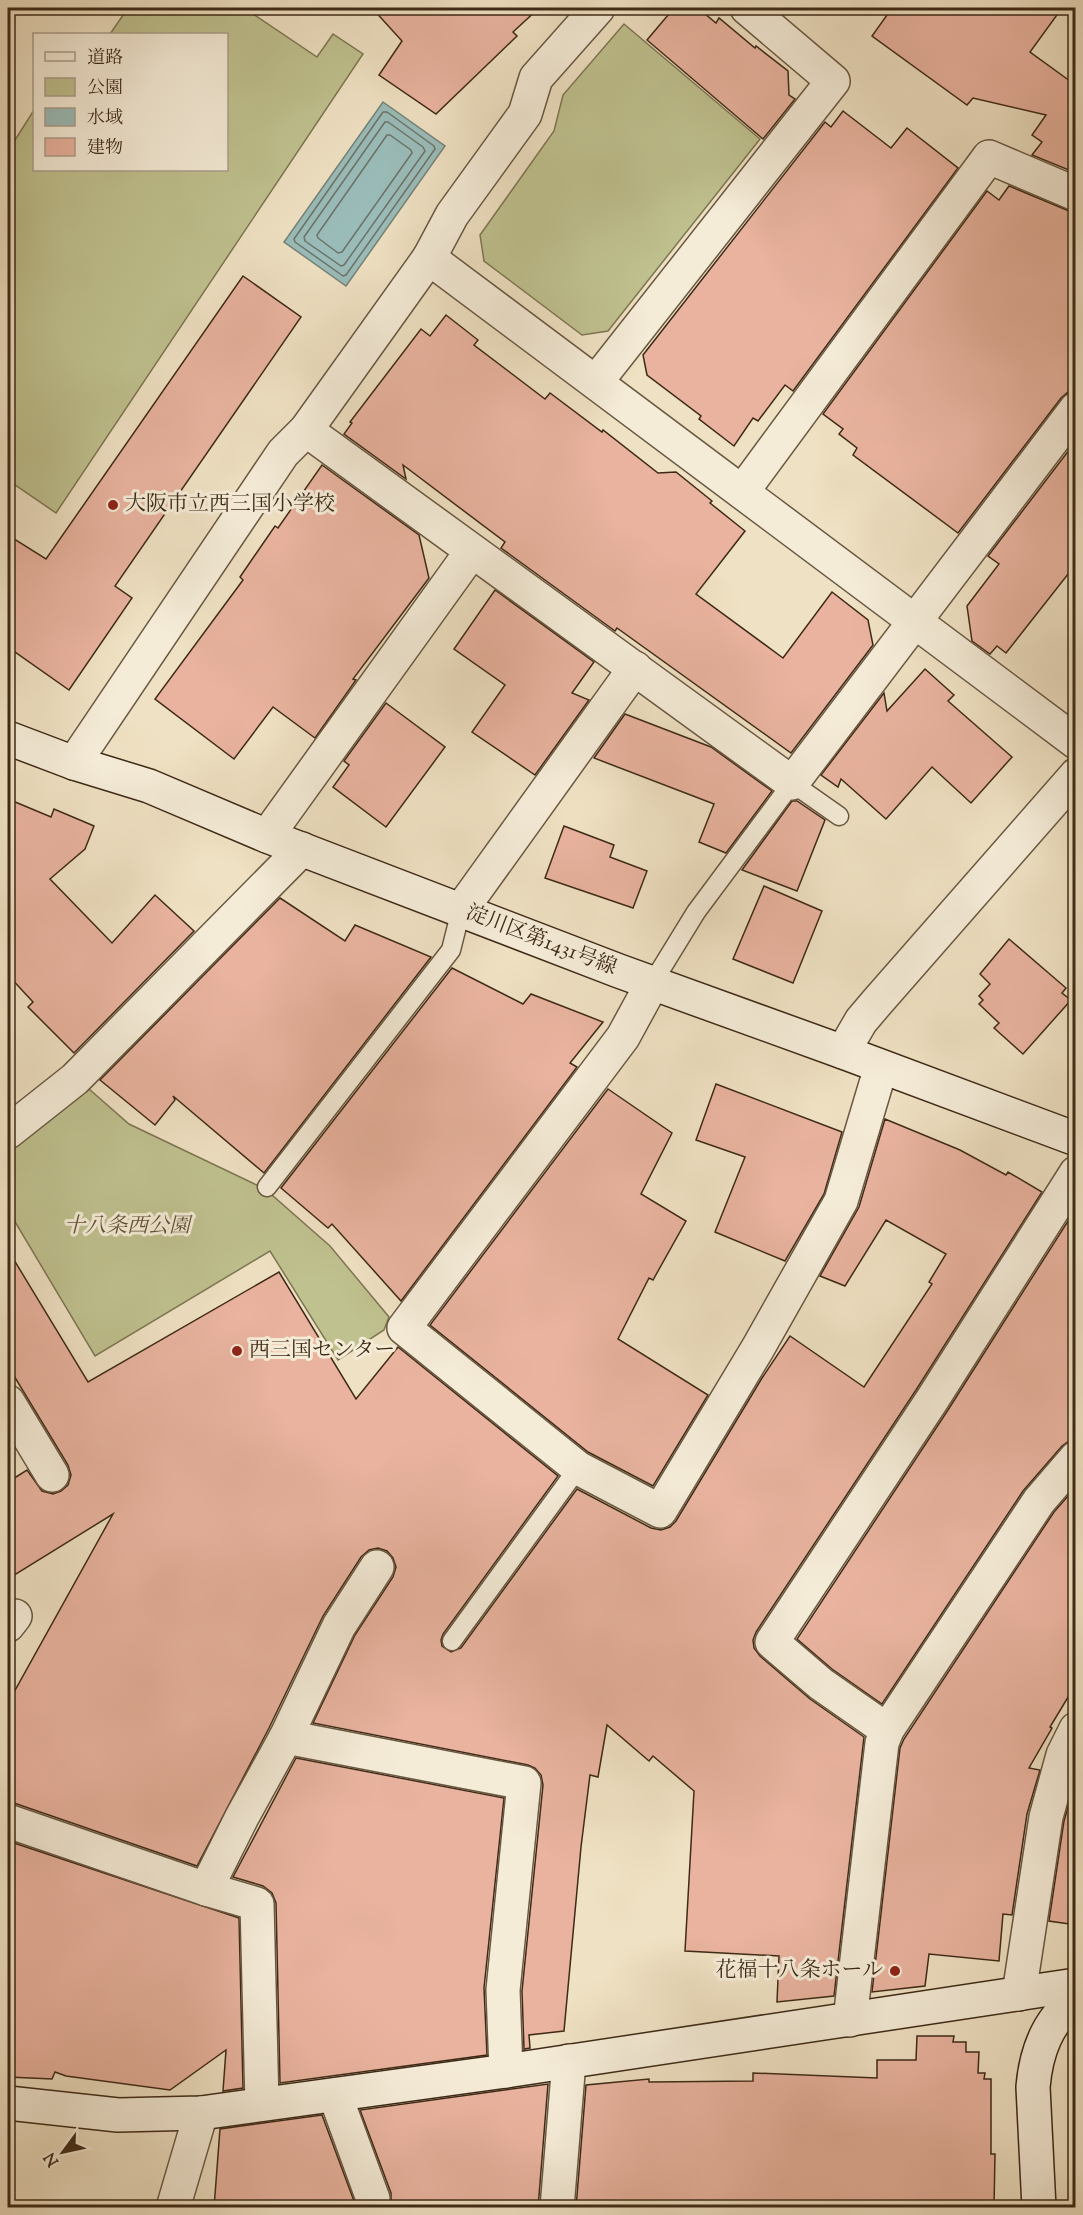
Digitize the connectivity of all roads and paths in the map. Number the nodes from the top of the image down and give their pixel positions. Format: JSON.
{"nodes":[{"id":1,"x":598,"y":8,"type":"edge"},
{"id":2,"x":747,"y":8,"type":"edge"},
{"id":3,"x":1076,"y":194,"type":"edge"},
{"id":4,"x":429,"y":258,"type":"junction"},
{"id":5,"x":596,"y":382,"type":"junction"},
{"id":6,"x":1076,"y":409,"type":"edge"},
{"id":7,"x":306,"y":430,"type":"junction"},
{"id":8,"x":742,"y":492,"type":"junction"},
{"id":9,"x":472,"y":551,"type":"junction"},
{"id":10,"x":914,"y":621,"type":"junction"},
{"id":11,"x":635,"y":668,"type":"junction"},
{"id":12,"x":8,"y":738,"type":"edge"},
{"id":13,"x":1076,"y":742,"type":"edge"},
{"id":14,"x":74,"y":763,"type":"junction"},
{"id":15,"x":1076,"y":775,"type":"edge"},
{"id":16,"x":792,"y":783,"type":"junction"},
{"id":17,"x":839,"y":816,"type":"dead end"},
{"id":18,"x":267,"y":836,"type":"junction"},
{"id":19,"x":302,"y":849,"type":"junction"},
{"id":20,"x":461,"y":910,"type":"junction"},
{"id":21,"x":652,"y":982,"type":"junction"},
{"id":22,"x":843,"y":1052,"type":"junction"},
{"id":23,"x":881,"y":1067,"type":"junction"},
{"id":24,"x":8,"y":1132,"type":"edge"},
{"id":25,"x":1076,"y":1139,"type":"edge"},
{"id":26,"x":1076,"y":1173,"type":"edge"},
{"id":27,"x":267,"y":1187,"type":"dead end"},
{"id":28,"x":8,"y":1402,"type":"edge"},
{"id":29,"x":16,"y":1436,"type":"edge"},
{"id":30,"x":1076,"y":1458,"type":"edge"},
{"id":31,"x":578,"y":1468,"type":"junction"},
{"id":32,"x":52,"y":1475,"type":"dead end"},
{"id":33,"x":377,"y":1567,"type":"dead end"},
{"id":34,"x":452,"y":1641,"type":"dead end"},
{"id":35,"x":1076,"y":1729,"type":"edge"},
{"id":36,"x":887,"y":1730,"type":"junction"},
{"id":37,"x":286,"y":1737,"type":"junction"},
{"id":38,"x":8,"y":1821,"type":"edge"},
{"id":39,"x":206,"y":1889,"type":"junction"},
{"id":40,"x":1076,"y":1985,"type":"edge"},
{"id":41,"x":1019,"y":1994,"type":"junction"},
{"id":42,"x":1076,"y":1999,"type":"edge"},
{"id":43,"x":850,"y":2020,"type":"junction"},
{"id":44,"x":569,"y":2061,"type":"junction"},
{"id":45,"x":506,"y":2071,"type":"junction"},
{"id":46,"x":335,"y":2095,"type":"junction"},
{"id":47,"x":8,"y":2103,"type":"edge"},
{"id":48,"x":262,"y":2104,"type":"junction"},
{"id":49,"x":201,"y":2113,"type":"junction"},
{"id":50,"x":173,"y":2208,"type":"edge"},
{"id":51,"x":372,"y":2208,"type":"edge"},
{"id":52,"x":557,"y":2208,"type":"edge"},
{"id":53,"x":1040,"y":2208,"type":"edge"}],
"edges":[{"from":1,"to":4,"type":"street"},
{"from":2,"to":5,"type":"street"},
{"from":3,"to":8,"type":"street"},
{"from":4,"to":5,"type":"street"},
{"from":4,"to":7,"type":"street"},
{"from":5,"to":8,"type":"street"},
{"from":6,"to":10,"type":"street"},
{"from":7,"to":9,"type":"street"},
{"from":7,"to":14,"type":"street"},
{"from":8,"to":10,"type":"street"},
{"from":9,"to":11,"type":"street"},
{"from":9,"to":18,"type":"street"},
{"from":10,"to":13,"type":"street"},
{"from":10,"to":16,"type":"street"},
{"from":11,"to":16,"type":"street"},
{"from":11,"to":20,"type":"street"},
{"from":12,"to":14,"type":"street","name":"淀川区第1431号線"},
{"from":14,"to":18,"type":"street","name":"淀川区第1431号線"},
{"from":15,"to":22,"type":"street"},
{"from":16,"to":17,"type":"lane"},
{"from":16,"to":21,"type":"lane"},
{"from":18,"to":19,"type":"street","name":"淀川区第1431号線"},
{"from":19,"to":20,"type":"street","name":"淀川区第1431号線"},
{"from":19,"to":24,"type":"street"},
{"from":20,"to":21,"type":"street","name":"淀川区第1431号線"},
{"from":20,"to":27,"type":"lane"},
{"from":21,"to":22,"type":"street","name":"淀川区第1431号線"},
{"from":21,"to":31,"type":"street"},
{"from":22,"to":23,"type":"street","name":"淀川区第1431号線"},
{"from":23,"to":25,"type":"street","name":"淀川区第1431号線"},
{"from":23,"to":31,"type":"street"},
{"from":26,"to":36,"type":"street"},
{"from":28,"to":29,"type":"street"},
{"from":29,"to":32,"type":"street"},
{"from":30,"to":36,"type":"street"},
{"from":31,"to":34,"type":"lane"},
{"from":33,"to":37,"type":"street"},
{"from":35,"to":41,"type":"street"},
{"from":36,"to":43,"type":"street"},
{"from":37,"to":39,"type":"street"},
{"from":37,"to":45,"type":"street"},
{"from":38,"to":39,"type":"street"},
{"from":39,"to":48,"type":"street"},
{"from":40,"to":41,"type":"street"},
{"from":41,"to":43,"type":"street"},
{"from":42,"to":53,"type":"street"},
{"from":43,"to":44,"type":"street"},
{"from":44,"to":45,"type":"street"},
{"from":44,"to":52,"type":"street"},
{"from":45,"to":46,"type":"street"},
{"from":46,"to":48,"type":"street"},
{"from":46,"to":51,"type":"street"},
{"from":47,"to":49,"type":"street"},
{"from":48,"to":49,"type":"street"},
{"from":49,"to":50,"type":"street"}]}
